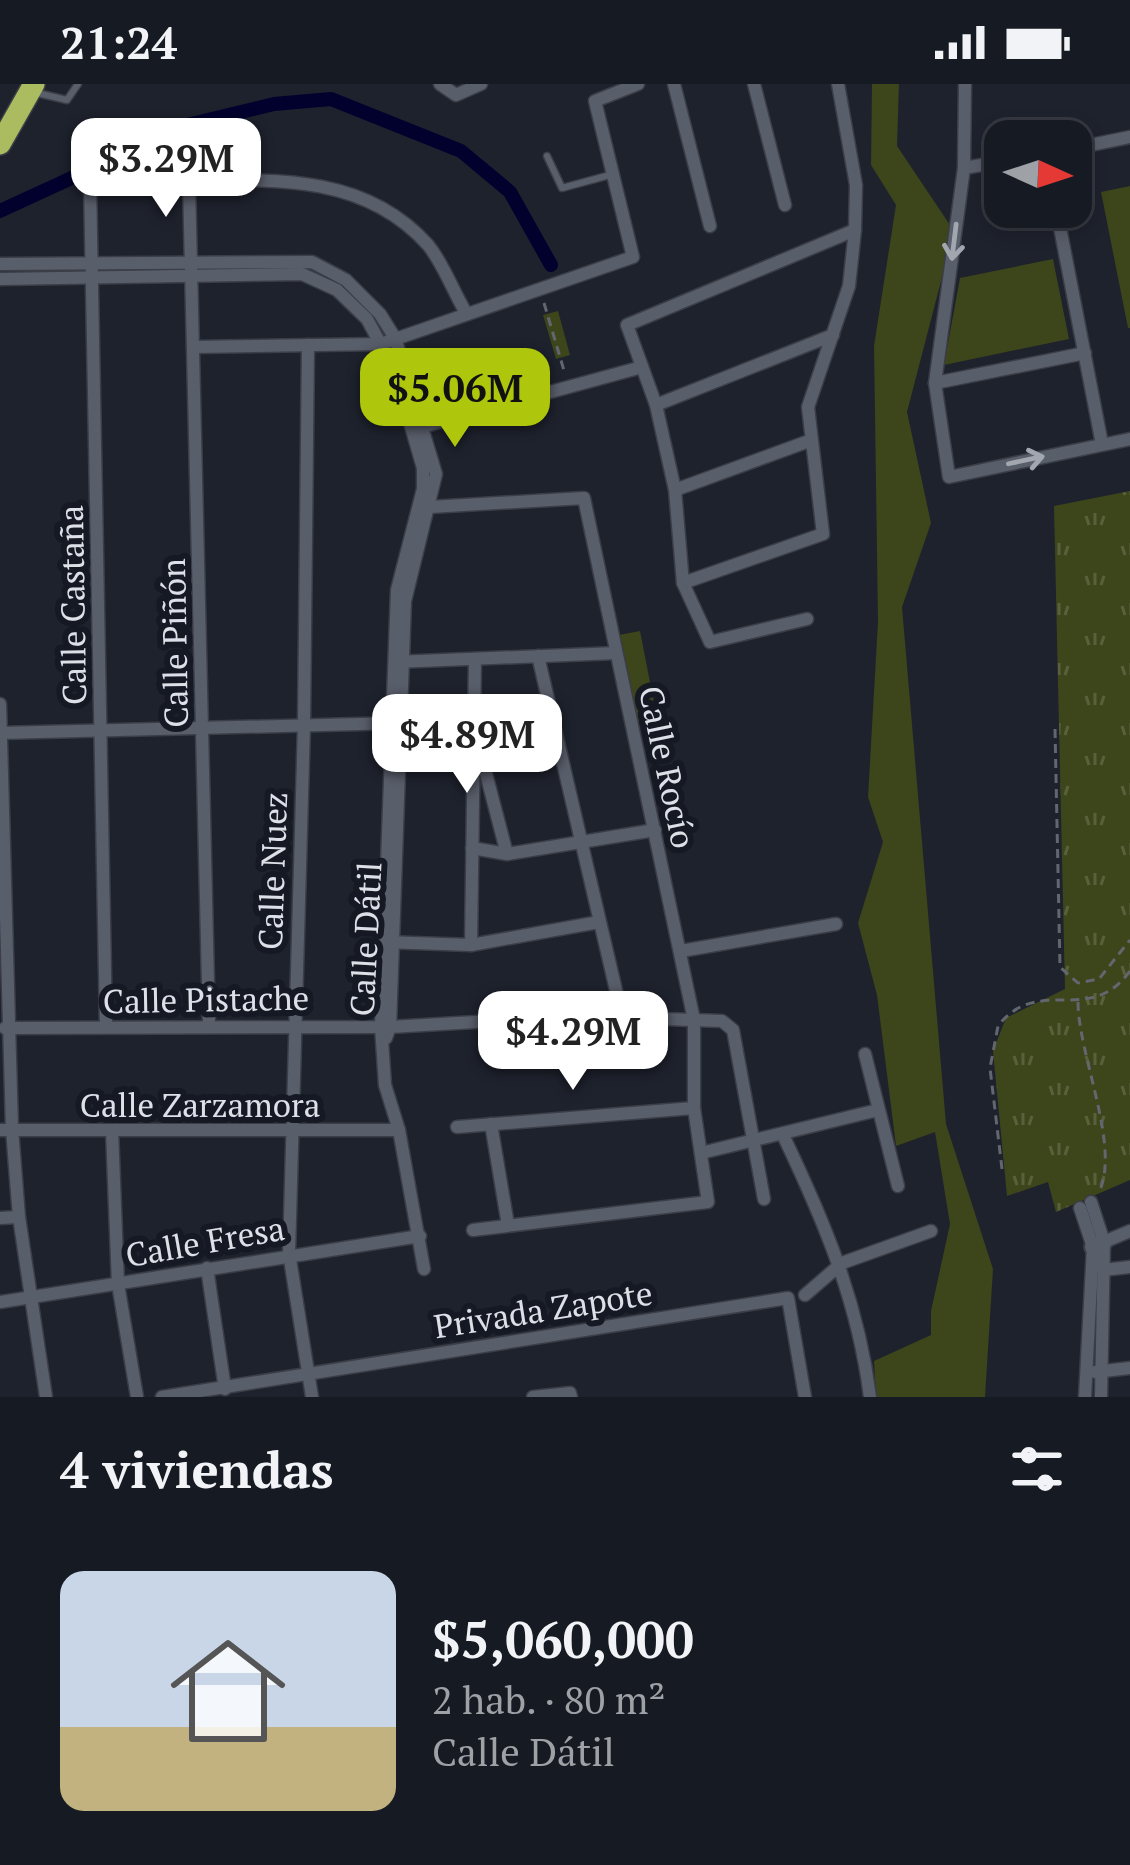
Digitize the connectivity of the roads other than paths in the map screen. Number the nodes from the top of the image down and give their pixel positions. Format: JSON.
{"nodes":[{"id":1,"x":77,"y":84,"type":"edge"},
{"id":2,"x":440,"y":84,"type":"edge"},
{"id":3,"x":482,"y":84,"type":"edge"},
{"id":4,"x":638,"y":84,"type":"edge"},
{"id":5,"x":674,"y":84,"type":"edge"},
{"id":6,"x":754,"y":84,"type":"edge"},
{"id":7,"x":838,"y":84,"type":"edge"},
{"id":8,"x":965,"y":84,"type":"edge"},
{"id":9,"x":32,"y":88,"type":"edge"},
{"id":10,"x":1130,"y":137,"type":"edge"},
{"id":11,"x":188,"y":141,"type":"dead end"},
{"id":12,"x":0,"y":144,"type":"edge"},
{"id":13,"x":1092,"y":145,"type":"edge"},
{"id":14,"x":547,"y":156,"type":"dead end"},
{"id":15,"x":984,"y":165,"type":"edge"},
{"id":16,"x":964,"y":168,"type":"junction"},
{"id":17,"x":613,"y":174,"type":"junction"},
{"id":18,"x":191,"y":181,"type":"junction"},
{"id":19,"x":89,"y":182,"type":"dead end"},
{"id":20,"x":785,"y":206,"type":"dead end"},
{"id":21,"x":710,"y":226,"type":"dead end"},
{"id":22,"x":1060,"y":228,"type":"edge"},
{"id":23,"x":855,"y":230,"type":"junction"},
{"id":24,"x":0,"y":264,"type":"edge"},
{"id":25,"x":189,"y":268,"type":"junction"},
{"id":26,"x":90,"y":270,"type":"junction"},
{"id":27,"x":0,"y":279,"type":"edge"},
{"id":28,"x":465,"y":311,"type":"junction"},
{"id":29,"x":833,"y":335,"type":"junction"},
{"id":30,"x":388,"y":341,"type":"junction"},
{"id":31,"x":193,"y":346,"type":"junction"},
{"id":32,"x":308,"y":346,"type":"junction"},
{"id":33,"x":1085,"y":353,"type":"junction"},
{"id":34,"x":642,"y":367,"type":"junction"},
{"id":35,"x":935,"y":383,"type":"junction"},
{"id":36,"x":656,"y":406,"type":"junction"},
{"id":37,"x":418,"y":428,"type":"junction"},
{"id":38,"x":1130,"y":439,"type":"edge"},
{"id":39,"x":809,"y":442,"type":"junction"},
{"id":40,"x":1102,"y":444,"type":"junction"},
{"id":41,"x":675,"y":490,"type":"junction"},
{"id":42,"x":430,"y":507,"type":"junction"},
{"id":43,"x":683,"y":583,"type":"junction"},
{"id":44,"x":807,"y":619,"type":"dead end"},
{"id":45,"x":616,"y":653,"type":"junction"},
{"id":46,"x":538,"y":656,"type":"junction"},
{"id":47,"x":475,"y":658,"type":"junction"},
{"id":48,"x":398,"y":662,"type":"junction"},
{"id":49,"x":0,"y":704,"type":"edge"},
{"id":50,"x":396,"y":723,"type":"junction"},
{"id":51,"x":304,"y":725,"type":"junction"},
{"id":52,"x":473,"y":725,"type":"junction"},
{"id":53,"x":203,"y":726,"type":"junction"},
{"id":54,"x":102,"y":729,"type":"junction"},
{"id":55,"x":0,"y":733,"type":"edge"},
{"id":56,"x":655,"y":830,"type":"junction"},
{"id":57,"x":582,"y":846,"type":"junction"},
{"id":58,"x":472,"y":848,"type":"junction"},
{"id":59,"x":507,"y":854,"type":"junction"},
{"id":60,"x":599,"y":922,"type":"junction"},
{"id":61,"x":836,"y":924,"type":"dead end"},
{"id":62,"x":388,"y":942,"type":"junction"},
{"id":63,"x":470,"y":945,"type":"junction"},
{"id":64,"x":681,"y":951,"type":"junction"},
{"id":65,"x":622,"y":1016,"type":"junction"},
{"id":66,"x":694,"y":1020,"type":"junction"},
{"id":67,"x":209,"y":1024,"type":"junction"},
{"id":68,"x":293,"y":1024,"type":"junction"},
{"id":69,"x":106,"y":1027,"type":"junction"},
{"id":70,"x":386,"y":1027,"type":"junction"},
{"id":71,"x":5,"y":1028,"type":"junction"},
{"id":72,"x":865,"y":1054,"type":"dead end"},
{"id":73,"x":694,"y":1108,"type":"junction"},
{"id":74,"x":878,"y":1110,"type":"junction"},
{"id":75,"x":491,"y":1124,"type":"junction"},
{"id":76,"x":457,"y":1127,"type":"dead end"},
{"id":77,"x":6,"y":1130,"type":"edge"},
{"id":78,"x":112,"y":1130,"type":"junction"},
{"id":79,"x":399,"y":1130,"type":"junction"},
{"id":80,"x":294,"y":1132,"type":"junction"},
{"id":81,"x":783,"y":1135,"type":"junction"},
{"id":82,"x":751,"y":1143,"type":"junction"},
{"id":83,"x":701,"y":1154,"type":"junction"},
{"id":84,"x":898,"y":1186,"type":"dead end"},
{"id":85,"x":764,"y":1199,"type":"dead end"},
{"id":86,"x":1088,"y":1205,"type":"road end"},
{"id":87,"x":19,"y":1217,"type":"junction"},
{"id":88,"x":0,"y":1218,"type":"edge"},
{"id":89,"x":508,"y":1225,"type":"junction"},
{"id":90,"x":473,"y":1230,"type":"dead end"},
{"id":91,"x":931,"y":1231,"type":"dead end"},
{"id":92,"x":1130,"y":1231,"type":"edge"},
{"id":93,"x":420,"y":1235,"type":"junction"},
{"id":94,"x":1099,"y":1245,"type":"junction"},
{"id":95,"x":289,"y":1253,"type":"junction"},
{"id":96,"x":842,"y":1263,"type":"junction"},
{"id":97,"x":1130,"y":1267,"type":"edge"},
{"id":98,"x":207,"y":1268,"type":"junction"},
{"id":99,"x":424,"y":1269,"type":"dead end"},
{"id":100,"x":1103,"y":1270,"type":"junction"},
{"id":101,"x":118,"y":1284,"type":"junction"},
{"id":102,"x":805,"y":1294,"type":"dead end"},
{"id":103,"x":30,"y":1299,"type":"junction"},
{"id":104,"x":0,"y":1302,"type":"edge"},
{"id":105,"x":1130,"y":1368,"type":"edge"},
{"id":106,"x":1100,"y":1371,"type":"junction"},
{"id":107,"x":307,"y":1372,"type":"junction"},
{"id":108,"x":1085,"y":1373,"type":"junction"},
{"id":109,"x":225,"y":1389,"type":"junction"},
{"id":110,"x":571,"y":1395,"type":"edge"},
{"id":111,"x":46,"y":1397,"type":"edge"},
{"id":112,"x":137,"y":1397,"type":"edge"},
{"id":113,"x":162,"y":1397,"type":"edge"},
{"id":114,"x":311,"y":1397,"type":"edge"},
{"id":115,"x":533,"y":1397,"type":"edge"},
{"id":116,"x":805,"y":1397,"type":"edge"},
{"id":117,"x":870,"y":1397,"type":"edge"},
{"id":118,"x":1085,"y":1397,"type":"edge"},
{"id":119,"x":1101,"y":1397,"type":"edge"}],
"edges":[{"from":1,"to":9,"type":"lane"},
{"from":2,"to":3,"type":"street"},
{"from":4,"to":17,"type":"street"},
{"from":5,"to":21,"type":"street"},
{"from":6,"to":20,"type":"street"},
{"from":7,"to":23,"type":"street"},
{"from":8,"to":16,"type":"street"},
{"from":9,"to":12,"type":"highway"},
{"from":10,"to":13,"type":"street"},
{"from":11,"to":18,"type":"street","name":"Calle Piñón"},
{"from":14,"to":17,"type":"lane"},
{"from":15,"to":16,"type":"street"},
{"from":16,"to":35,"type":"street","one_way":true},
{"from":17,"to":28,"type":"street"},
{"from":18,"to":25,"type":"street","name":"Calle Piñón"},
{"from":18,"to":28,"type":"street"},
{"from":19,"to":26,"type":"street","name":"Calle Castaña"},
{"from":22,"to":33,"type":"street"},
{"from":23,"to":29,"type":"street"},
{"from":23,"to":34,"type":"street"},
{"from":24,"to":26,"type":"street","name":"Calle Dátil"},
{"from":25,"to":26,"type":"street","name":"Calle Dátil"},
{"from":25,"to":30,"type":"street","name":"Calle Dátil"},
{"from":25,"to":31,"type":"street","name":"Calle Piñón"},
{"from":26,"to":27,"type":"street","name":"Calle Dátil"},
{"from":26,"to":54,"type":"street","name":"Calle Castaña"},
{"from":28,"to":30,"type":"street"},
{"from":29,"to":36,"type":"street"},
{"from":29,"to":39,"type":"street"},
{"from":30,"to":32,"type":"street"},
{"from":30,"to":37,"type":"street","name":"Calle Dátil"},
{"from":31,"to":32,"type":"street"},
{"from":31,"to":53,"type":"street","name":"Calle Piñón"},
{"from":32,"to":51,"type":"street","name":"Calle Nuez"},
{"from":33,"to":35,"type":"street"},
{"from":33,"to":40,"type":"street"},
{"from":34,"to":36,"type":"street"},
{"from":34,"to":37,"type":"street"},
{"from":35,"to":40,"type":"street","one_way":true},
{"from":36,"to":41,"type":"street"},
{"from":37,"to":42,"type":"street","name":"Calle Dátil"},
{"from":37,"to":48,"type":"street","name":"Calle Dátil"},
{"from":38,"to":40,"type":"street"},
{"from":39,"to":41,"type":"street"},
{"from":39,"to":43,"type":"street"},
{"from":41,"to":43,"type":"street"},
{"from":42,"to":45,"type":"street","name":"Calle Rocío"},
{"from":42,"to":48,"type":"street","name":"Calle Dátil"},
{"from":43,"to":44,"type":"street"},
{"from":45,"to":46,"type":"street"},
{"from":45,"to":56,"type":"street","name":"Calle Rocío"},
{"from":46,"to":47,"type":"street"},
{"from":46,"to":57,"type":"street"},
{"from":47,"to":48,"type":"street"},
{"from":47,"to":52,"type":"street"},
{"from":48,"to":50,"type":"street","name":"Calle Dátil"},
{"from":49,"to":55,"type":"street"},
{"from":50,"to":51,"type":"street"},
{"from":50,"to":62,"type":"street","name":"Calle Dátil"},
{"from":51,"to":53,"type":"street"},
{"from":51,"to":68,"type":"street","name":"Calle Nuez"},
{"from":52,"to":58,"type":"street"},
{"from":52,"to":59,"type":"street"},
{"from":53,"to":54,"type":"street"},
{"from":53,"to":67,"type":"street","name":"Calle Piñón"},
{"from":54,"to":55,"type":"street"},
{"from":54,"to":69,"type":"street","name":"Calle Castaña"},
{"from":55,"to":71,"type":"street"},
{"from":56,"to":57,"type":"street"},
{"from":56,"to":64,"type":"street","name":"Calle Rocío"},
{"from":57,"to":59,"type":"street"},
{"from":57,"to":60,"type":"street"},
{"from":58,"to":59,"type":"street"},
{"from":58,"to":63,"type":"street"},
{"from":60,"to":63,"type":"street"},
{"from":60,"to":65,"type":"street"},
{"from":61,"to":64,"type":"street"},
{"from":62,"to":63,"type":"street"},
{"from":62,"to":70,"type":"street","name":"Calle Dátil"},
{"from":64,"to":66,"type":"street","name":"Calle Rocío"},
{"from":65,"to":66,"type":"street","name":"Calle Pistache"},
{"from":65,"to":70,"type":"street","name":"Calle Pistache"},
{"from":66,"to":73,"type":"street","name":"Calle Rocío"},
{"from":66,"to":82,"type":"street"},
{"from":67,"to":68,"type":"street","name":"Calle Pistache"},
{"from":67,"to":69,"type":"street","name":"Calle Pistache"},
{"from":68,"to":70,"type":"street","name":"Calle Pistache"},
{"from":68,"to":80,"type":"street","name":"Calle Nuez"},
{"from":69,"to":71,"type":"street","name":"Calle Pistache"},
{"from":70,"to":79,"type":"street","name":"Calle Dátil"},
{"from":71,"to":77,"type":"street"},
{"from":72,"to":74,"type":"street"},
{"from":73,"to":75,"type":"street"},
{"from":73,"to":83,"type":"street","name":"Calle Rocío"},
{"from":74,"to":81,"type":"street"},
{"from":74,"to":84,"type":"street"},
{"from":75,"to":76,"type":"street"},
{"from":75,"to":89,"type":"street"},
{"from":77,"to":78,"type":"street","name":"Calle Zarzamora"},
{"from":77,"to":87,"type":"street"},
{"from":78,"to":80,"type":"street","name":"Calle Zarzamora"},
{"from":78,"to":101,"type":"street"},
{"from":79,"to":80,"type":"street","name":"Calle Zarzamora"},
{"from":79,"to":93,"type":"street","name":"Calle Dátil"},
{"from":80,"to":95,"type":"street","name":"Calle Nuez"},
{"from":81,"to":82,"type":"street"},
{"from":81,"to":96,"type":"street"},
{"from":82,"to":83,"type":"street"},
{"from":82,"to":85,"type":"street"},
{"from":83,"to":89,"type":"street","name":"Calle Rocío"},
{"from":86,"to":94,"type":"street"},
{"from":87,"to":88,"type":"street"},
{"from":87,"to":103,"type":"street"},
{"from":89,"to":90,"type":"street"},
{"from":91,"to":96,"type":"street"},
{"from":92,"to":94,"type":"street"},
{"from":93,"to":95,"type":"street","name":"Calle Fresa"},
{"from":93,"to":99,"type":"street","name":"Calle Dátil"},
{"from":94,"to":100,"type":"street"},
{"from":94,"to":108,"type":"street"},
{"from":95,"to":98,"type":"street","name":"Calle Fresa"},
{"from":95,"to":107,"type":"street","name":"Calle Nuez"},
{"from":96,"to":102,"type":"street"},
{"from":96,"to":117,"type":"street"},
{"from":97,"to":100,"type":"street"},
{"from":98,"to":101,"type":"street","name":"Calle Fresa"},
{"from":98,"to":109,"type":"street"},
{"from":100,"to":106,"type":"street"},
{"from":101,"to":103,"type":"street","name":"Calle Fresa"},
{"from":101,"to":112,"type":"street"},
{"from":103,"to":104,"type":"street","name":"Calle Fresa"},
{"from":103,"to":111,"type":"street"},
{"from":105,"to":106,"type":"street"},
{"from":106,"to":108,"type":"street"},
{"from":106,"to":119,"type":"street"},
{"from":107,"to":109,"type":"street","name":"Privada Zapote"},
{"from":107,"to":114,"type":"street","name":"Calle Nuez"},
{"from":107,"to":116,"type":"street","name":"Privada Zapote"},
{"from":108,"to":118,"type":"street"},
{"from":109,"to":113,"type":"street","name":"Privada Zapote"},
{"from":110,"to":115,"type":"street"}]}
